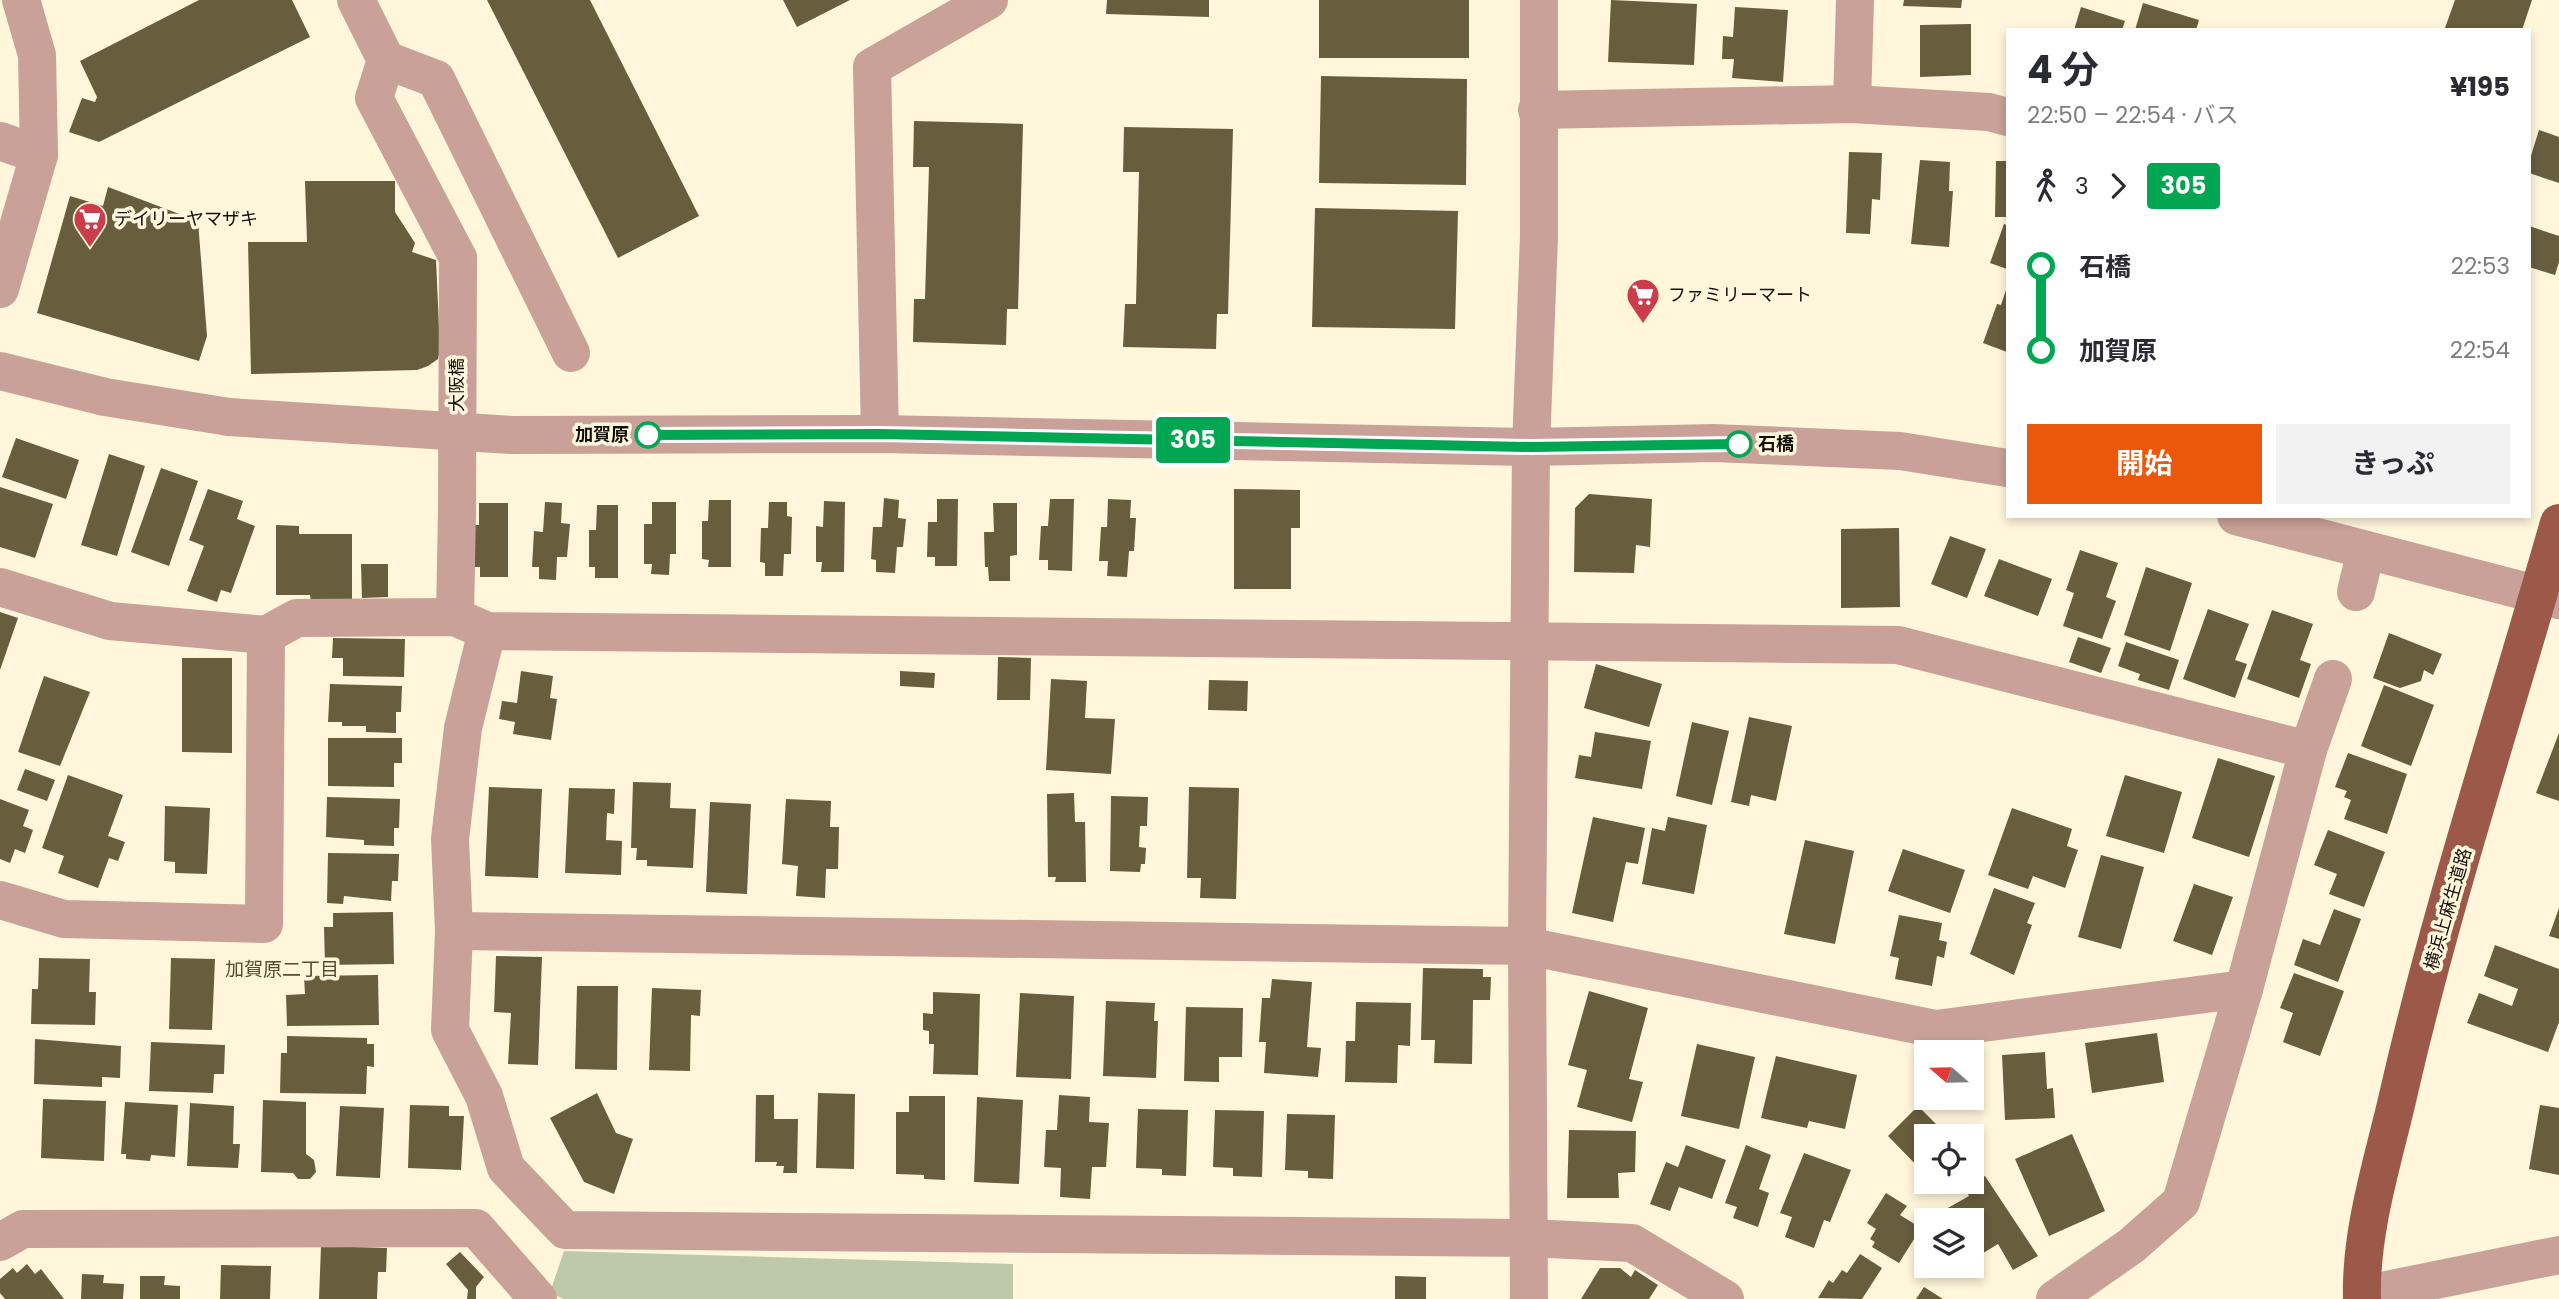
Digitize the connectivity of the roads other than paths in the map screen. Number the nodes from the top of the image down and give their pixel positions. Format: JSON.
{"nodes":[{"id":1,"x":21,"y":0,"type":"edge"},
{"id":2,"x":356,"y":0,"type":"edge"},
{"id":3,"x":989,"y":0,"type":"edge"},
{"id":4,"x":1539,"y":0,"type":"edge"},
{"id":5,"x":1855,"y":0,"type":"edge"},
{"id":6,"x":386,"y":60,"type":"junction"},
{"id":7,"x":1852,"y":104,"type":"junction"},
{"id":8,"x":1537,"y":110,"type":"junction"},
{"id":9,"x":2006,"y":117,"type":"edge"},
{"id":10,"x":0,"y":141,"type":"edge"},
{"id":11,"x":39,"y":155,"type":"junction"},
{"id":12,"x":0,"y":289,"type":"edge"},
{"id":13,"x":571,"y":354,"type":"dead end"},
{"id":14,"x":0,"y":371,"type":"edge"},
{"id":15,"x":880,"y":434,"type":"junction"},
{"id":16,"x":1531,"y":447,"type":"junction"},
{"id":17,"x":2006,"y":468,"type":"edge"},
{"id":18,"x":2244,"y":518,"type":"edge"},
{"id":19,"x":2559,"y":523,"type":"edge"},
{"id":20,"x":2366,"y":550,"type":"junction"},
{"id":21,"x":0,"y":587,"type":"edge"},
{"id":22,"x":2356,"y":592,"type":"dead end"},
{"id":23,"x":2549,"y":597,"type":"edge"},
{"id":24,"x":472,"y":624,"type":"junction"},
{"id":25,"x":266,"y":635,"type":"junction"},
{"id":26,"x":1530,"y":639,"type":"junction"},
{"id":27,"x":2333,"y":678,"type":"dead end"},
{"id":28,"x":2308,"y":750,"type":"junction"},
{"id":29,"x":0,"y":900,"type":"edge"},
{"id":30,"x":454,"y":931,"type":"junction"},
{"id":31,"x":1527,"y":946,"type":"junction"},
{"id":32,"x":2244,"y":989,"type":"junction"},
{"id":33,"x":1529,"y":1238,"type":"junction"},
{"id":34,"x":0,"y":1242,"type":"edge"},
{"id":35,"x":2559,"y":1255,"type":"edge"},
{"id":36,"x":2362,"y":1297,"type":"edge"},
{"id":37,"x":538,"y":1299,"type":"edge"},
{"id":38,"x":1529,"y":1299,"type":"edge"},
{"id":39,"x":1726,"y":1299,"type":"edge"},
{"id":40,"x":2055,"y":1299,"type":"edge"}],
"edges":[{"from":1,"to":11,"type":"street"},
{"from":2,"to":6,"type":"street"},
{"from":3,"to":15,"type":"street"},
{"from":4,"to":8,"type":"street"},
{"from":5,"to":7,"type":"street"},
{"from":6,"to":13,"type":"street"},
{"from":6,"to":24,"type":"street","name":"大阪橋","bridge":true},
{"from":7,"to":8,"type":"street"},
{"from":7,"to":9,"type":"street"},
{"from":8,"to":16,"type":"street"},
{"from":10,"to":11,"type":"street"},
{"from":11,"to":12,"type":"street"},
{"from":14,"to":15,"type":"street"},
{"from":15,"to":16,"type":"street"},
{"from":16,"to":17,"type":"street"},
{"from":16,"to":26,"type":"street"},
{"from":18,"to":20,"type":"street"},
{"from":19,"to":23,"type":"main road","name":"横浜上麻生道路"},
{"from":20,"to":22,"type":"street"},
{"from":20,"to":23,"type":"street"},
{"from":21,"to":25,"type":"street"},
{"from":23,"to":36,"type":"main road","name":"横浜上麻生道路"},
{"from":24,"to":25,"type":"street"},
{"from":24,"to":26,"type":"street"},
{"from":24,"to":30,"type":"street","name":"大阪橋"},
{"from":25,"to":29,"type":"street"},
{"from":26,"to":28,"type":"street"},
{"from":26,"to":31,"type":"street"},
{"from":27,"to":28,"type":"street"},
{"from":28,"to":32,"type":"street"},
{"from":30,"to":31,"type":"street"},
{"from":30,"to":33,"type":"street","name":"大阪橋"},
{"from":31,"to":32,"type":"street"},
{"from":31,"to":33,"type":"street"},
{"from":32,"to":40,"type":"street"},
{"from":33,"to":38,"type":"street"},
{"from":33,"to":39,"type":"street","name":"大阪橋"},
{"from":34,"to":37,"type":"street"},
{"from":35,"to":36,"type":"street"}]}
